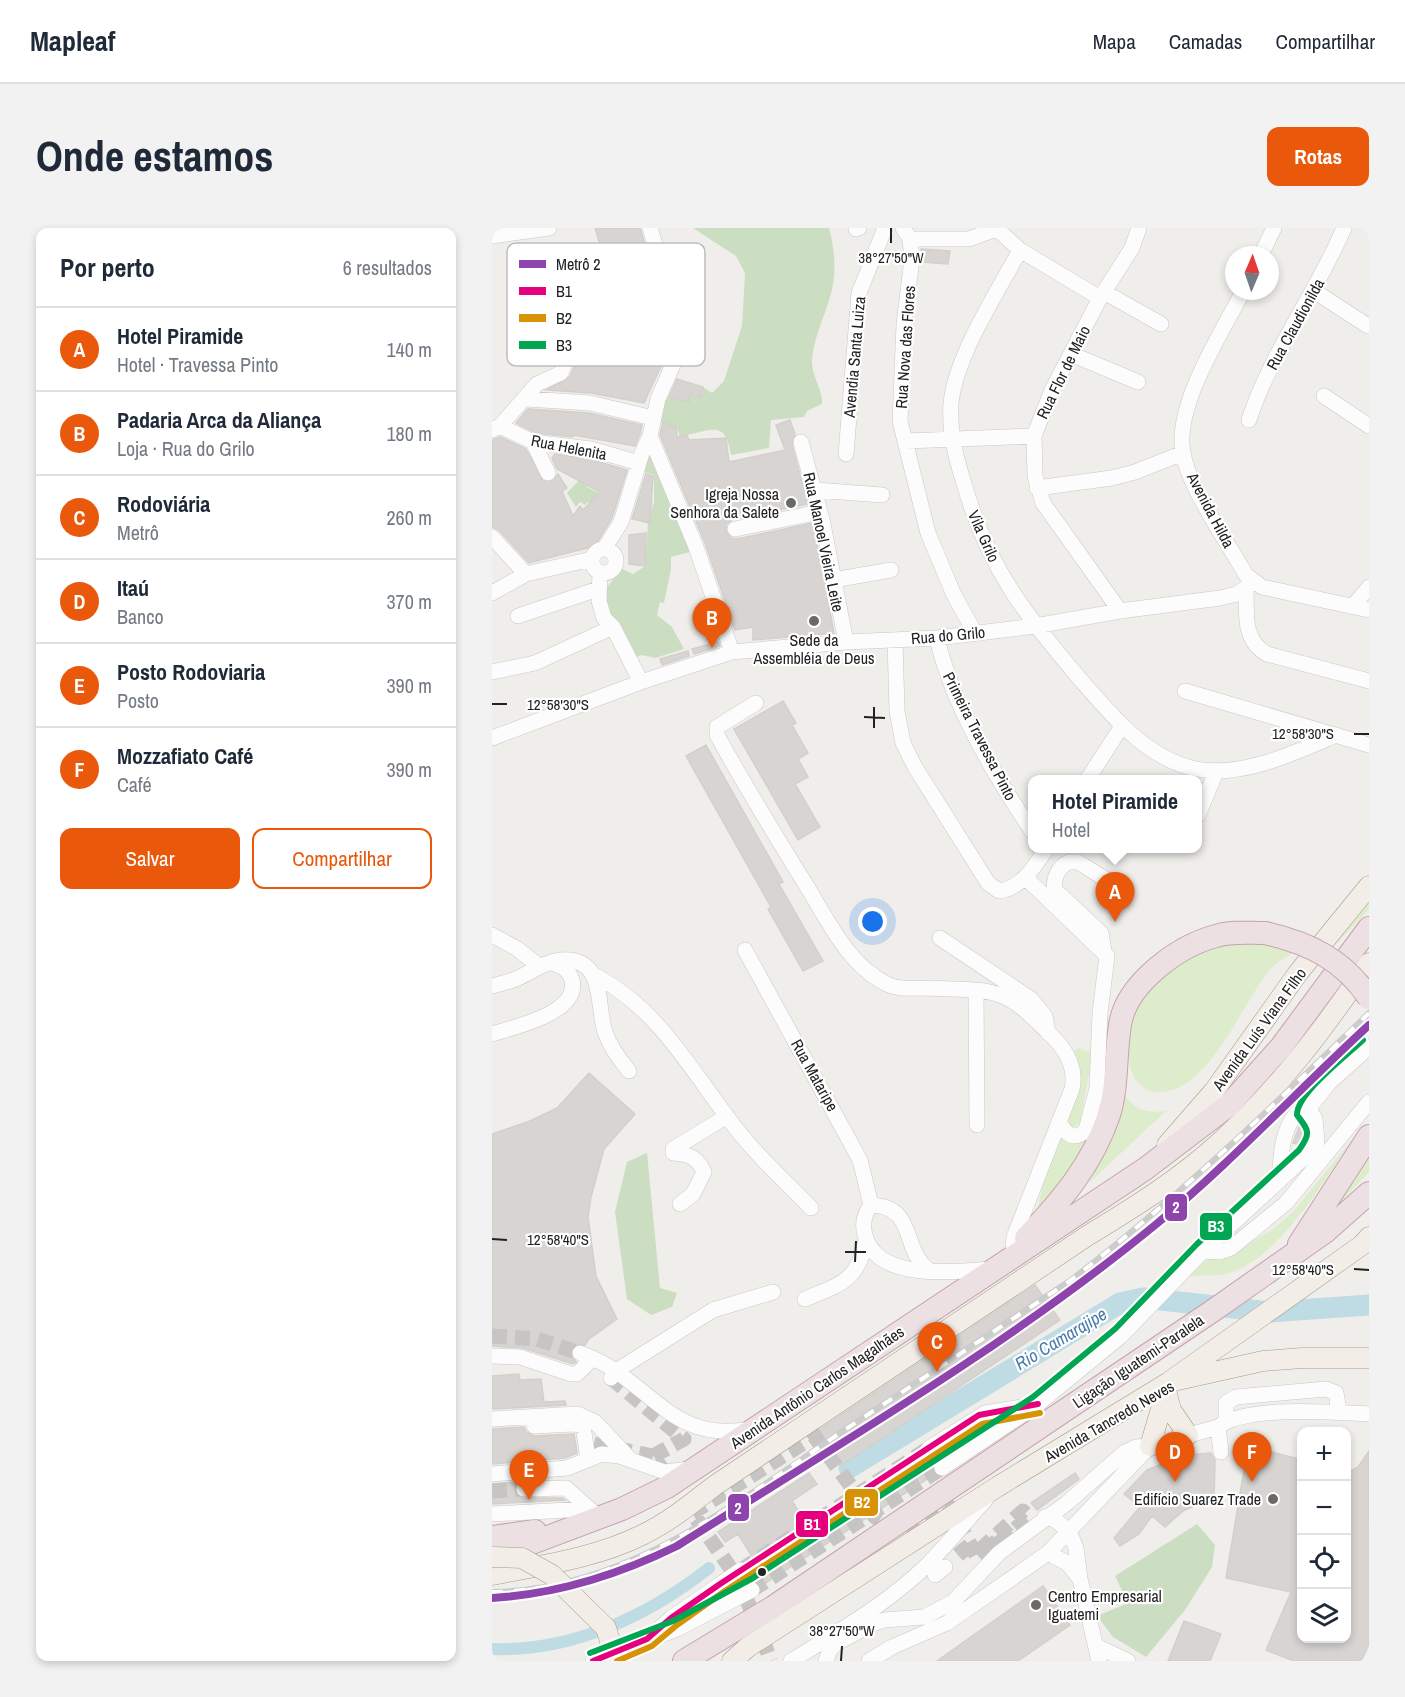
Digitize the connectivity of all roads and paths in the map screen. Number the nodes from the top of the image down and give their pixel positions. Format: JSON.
{"nodes":[{"id":1,"x":549,"y":228,"type":"edge"},
{"id":2,"x":650,"y":228,"type":"edge"},
{"id":3,"x":885,"y":228,"type":"edge"},
{"id":4,"x":1139,"y":228,"type":"edge"},
{"id":5,"x":1274,"y":228,"type":"edge"},
{"id":6,"x":1344,"y":228,"type":"edge"},
{"id":7,"x":998,"y":229,"type":"edge"},
{"id":8,"x":907,"y":233,"type":"edge"},
{"id":9,"x":492,"y":236,"type":"edge"},
{"id":10,"x":655,"y":243,"type":"edge"},
{"id":11,"x":1265,"y":246,"type":"edge"},
{"id":12,"x":1020,"y":250,"type":"junction"},
{"id":13,"x":1314,"y":291,"type":"junction"},
{"id":14,"x":1102,"y":295,"type":"junction"},
{"id":15,"x":1239,"y":300,"type":"edge"},
{"id":16,"x":1161,"y":324,"type":"dead end"},
{"id":17,"x":1368,"y":326,"type":"edge"},
{"id":18,"x":1071,"y":354,"type":"junction"},
{"id":19,"x":564,"y":366,"type":"edge"},
{"id":20,"x":674,"y":366,"type":"edge"},
{"id":21,"x":1138,"y":382,"type":"dead end"},
{"id":22,"x":1324,"y":396,"type":"dead end"},
{"id":23,"x":526,"y":399,"type":"junction"},
{"id":24,"x":653,"y":418,"type":"junction"},
{"id":25,"x":1249,"y":420,"type":"dead end"},
{"id":26,"x":1369,"y":426,"type":"edge"},
{"id":27,"x":496,"y":428,"type":"edge"},
{"id":28,"x":650,"y":436,"type":"junction"},
{"id":29,"x":1034,"y":436,"type":"junction"},
{"id":30,"x":950,"y":438,"type":"junction"},
{"id":31,"x":905,"y":441,"type":"junction"},
{"id":32,"x":533,"y":442,"type":"junction"},
{"id":33,"x":801,"y":442,"type":"dead end"},
{"id":34,"x":1183,"y":453,"type":"junction"},
{"id":35,"x":846,"y":454,"type":"dead end"},
{"id":36,"x":639,"y":463,"type":"junction"},
{"id":37,"x":548,"y":473,"type":"dead end"},
{"id":38,"x":1037,"y":488,"type":"junction"},
{"id":39,"x":815,"y":490,"type":"junction"},
{"id":40,"x":882,"y":495,"type":"dead end"},
{"id":41,"x":820,"y":512,"type":"junction"},
{"id":42,"x":735,"y":529,"type":"dead end"},
{"id":43,"x":492,"y":537,"type":"edge"},
{"id":44,"x":603,"y":559,"type":"junction"},
{"id":45,"x":891,"y":570,"type":"dead end"},
{"id":46,"x":526,"y":574,"type":"junction"},
{"id":47,"x":833,"y":580,"type":"junction"},
{"id":48,"x":1250,"y":585,"type":"junction"},
{"id":49,"x":1369,"y":587,"type":"edge"},
{"id":50,"x":598,"y":589,"type":"junction"},
{"id":51,"x":492,"y":593,"type":"edge"},
{"id":52,"x":1353,"y":606,"type":"junction"},
{"id":53,"x":1369,"y":610,"type":"edge"},
{"id":54,"x":1120,"y":611,"type":"junction"},
{"id":55,"x":518,"y":616,"type":"dead end"},
{"id":56,"x":1035,"y":626,"type":"junction"},
{"id":57,"x":613,"y":627,"type":"junction"},
{"id":58,"x":975,"y":633,"type":"junction"},
{"id":59,"x":937,"y":638,"type":"junction"},
{"id":60,"x":895,"y":640,"type":"junction"},
{"id":61,"x":846,"y":642,"type":"junction"},
{"id":62,"x":732,"y":652,"type":"junction"},
{"id":63,"x":492,"y":672,"type":"edge"},
{"id":64,"x":1369,"y":681,"type":"edge"},
{"id":65,"x":641,"y":682,"type":"junction"},
{"id":66,"x":1185,"y":691,"type":"dead end"},
{"id":67,"x":756,"y":703,"type":"dead end"},
{"id":68,"x":1122,"y":726,"type":"junction"},
{"id":69,"x":1336,"y":735,"type":"junction"},
{"id":70,"x":492,"y":738,"type":"edge"},
{"id":71,"x":1369,"y":744,"type":"edge"},
{"id":72,"x":1216,"y":772,"type":"junction"},
{"id":73,"x":1094,"y":775,"type":"edge"},
{"id":74,"x":1202,"y":804,"type":"edge"},
{"id":75,"x":1028,"y":824,"type":"edge"},
{"id":76,"x":1043,"y":853,"type":"edge"},
{"id":77,"x":1026,"y":878,"type":"junction"},
{"id":78,"x":1367,"y":883,"type":"edge"},
{"id":79,"x":1118,"y":887,"type":"dead end"},
{"id":80,"x":1369,"y":928,"type":"edge"},
{"id":81,"x":1369,"y":933,"type":"edge"},
{"id":82,"x":492,"y":935,"type":"edge"},
{"id":83,"x":940,"y":938,"type":"dead end"},
{"id":84,"x":745,"y":950,"type":"dead end"},
{"id":85,"x":1104,"y":951,"type":"junction"},
{"id":86,"x":1347,"y":957,"type":"junction"},
{"id":87,"x":1369,"y":963,"type":"edge"},
{"id":88,"x":544,"y":964,"type":"junction"},
{"id":89,"x":594,"y":975,"type":"junction"},
{"id":90,"x":492,"y":986,"type":"edge"},
{"id":91,"x":976,"y":991,"type":"junction"},
{"id":92,"x":1369,"y":998,"type":"edge"},
{"id":93,"x":1100,"y":1011,"type":"junction"},
{"id":94,"x":1122,"y":1019,"type":"junction"},
{"id":95,"x":1048,"y":1033,"type":"junction"},
{"id":96,"x":492,"y":1034,"type":"edge"},
{"id":97,"x":1369,"y":1047,"type":"edge"},
{"id":98,"x":1106,"y":1060,"type":"junction"},
{"id":99,"x":628,"y":1071,"type":"dead end"},
{"id":100,"x":1105,"y":1092,"type":"junction"},
{"id":101,"x":1369,"y":1102,"type":"edge"},
{"id":102,"x":1306,"y":1112,"type":"junction"},
{"id":103,"x":727,"y":1116,"type":"junction"},
{"id":104,"x":1059,"y":1120,"type":"junction"},
{"id":105,"x":977,"y":1125,"type":"dead end"},
{"id":106,"x":1369,"y":1136,"type":"edge"},
{"id":107,"x":1145,"y":1169,"type":"junction"},
{"id":108,"x":1279,"y":1180,"type":"junction"},
{"id":109,"x":1369,"y":1193,"type":"edge"},
{"id":110,"x":680,"y":1204,"type":"dead end"},
{"id":111,"x":871,"y":1205,"type":"junction"},
{"id":112,"x":811,"y":1208,"type":"dead end"},
{"id":113,"x":1369,"y":1237,"type":"edge"},
{"id":114,"x":866,"y":1240,"type":"junction"},
{"id":115,"x":1013,"y":1251,"type":"junction"},
{"id":116,"x":1203,"y":1251,"type":"junction"},
{"id":117,"x":1285,"y":1259,"type":"junction"},
{"id":118,"x":996,"y":1268,"type":"junction"},
{"id":119,"x":929,"y":1270,"type":"junction"},
{"id":120,"x":773,"y":1292,"type":"dead end"},
{"id":121,"x":806,"y":1299,"type":"dead end"},
{"id":122,"x":492,"y":1356,"type":"edge"},
{"id":123,"x":1364,"y":1356,"type":"edge"},
{"id":124,"x":614,"y":1374,"type":"junction"},
{"id":125,"x":1168,"y":1388,"type":"junction"},
{"id":126,"x":1038,"y":1404,"type":"junction"},
{"id":127,"x":1340,"y":1412,"type":"junction"},
{"id":128,"x":1369,"y":1414,"type":"edge"},
{"id":129,"x":492,"y":1419,"type":"edge"},
{"id":130,"x":1222,"y":1423,"type":"junction"},
{"id":131,"x":753,"y":1428,"type":"junction"},
{"id":132,"x":492,"y":1429,"type":"edge"},
{"id":133,"x":1188,"y":1435,"type":"junction"},
{"id":134,"x":1150,"y":1446,"type":"junction"},
{"id":135,"x":929,"y":1448,"type":"tunnel mouth"},
{"id":136,"x":1221,"y":1452,"type":"dead end"},
{"id":137,"x":588,"y":1459,"type":"junction"},
{"id":138,"x":630,"y":1459,"type":"junction"},
{"id":139,"x":702,"y":1466,"type":"junction"},
{"id":140,"x":942,"y":1468,"type":"tunnel mouth"},
{"id":141,"x":492,"y":1474,"type":"edge"},
{"id":142,"x":997,"y":1487,"type":"junction"},
{"id":143,"x":524,"y":1489,"type":"tunnel mouth"},
{"id":144,"x":595,"y":1512,"type":"junction"},
{"id":145,"x":492,"y":1514,"type":"edge"},
{"id":146,"x":1045,"y":1517,"type":"junction"},
{"id":147,"x":1069,"y":1531,"type":"junction"},
{"id":148,"x":492,"y":1537,"type":"edge"},
{"id":149,"x":1048,"y":1553,"type":"junction"},
{"id":150,"x":492,"y":1558,"type":"edge"},
{"id":151,"x":492,"y":1575,"type":"edge"},
{"id":152,"x":1080,"y":1579,"type":"junction"},
{"id":153,"x":647,"y":1639,"type":"junction"},
{"id":154,"x":1098,"y":1653,"type":"edge"},
{"id":155,"x":593,"y":1661,"type":"edge"},
{"id":156,"x":616,"y":1661,"type":"edge"},
{"id":157,"x":684,"y":1661,"type":"edge"},
{"id":158,"x":732,"y":1661,"type":"edge"},
{"id":159,"x":791,"y":1661,"type":"edge"},
{"id":160,"x":826,"y":1661,"type":"edge"},
{"id":161,"x":869,"y":1661,"type":"edge"},
{"id":162,"x":1128,"y":1661,"type":"edge"}],
"edges":[{"from":1,"to":9,"type":"street"},
{"from":2,"to":10,"type":"street"},
{"from":3,"to":35,"type":"street","name":"Avendia Santa Luiza"},
{"from":4,"to":14,"type":"street","name":"Rua Flor de Maio"},
{"from":5,"to":11,"type":"street"},
{"from":6,"to":13,"type":"street","name":"Rua Claudionilda"},
{"from":7,"to":8,"type":"street"},
{"from":7,"to":12,"type":"street"},
{"from":8,"to":31,"type":"street","name":"Rua Nova das Flores"},
{"from":12,"to":14,"type":"street"},
{"from":12,"to":30,"type":"street","name":"Vila Grilo"},
{"from":13,"to":17,"type":"street"},
{"from":13,"to":25,"type":"street","name":"Rua Claudionilda"},
{"from":14,"to":16,"type":"street"},
{"from":14,"to":18,"type":"street","name":"Rua Flor de Maio"},
{"from":15,"to":34,"type":"street","name":"Avenida Hilda"},
{"from":18,"to":21,"type":"street"},
{"from":18,"to":29,"type":"street","name":"Rua Flor de Maio"},
{"from":19,"to":23,"type":"street"},
{"from":20,"to":24,"type":"street"},
{"from":22,"to":26,"type":"street"},
{"from":23,"to":24,"type":"street"},
{"from":23,"to":27,"type":"street"},
{"from":24,"to":28,"type":"street"},
{"from":27,"to":32,"type":"street","name":"Rua Helenita"},
{"from":28,"to":36,"type":"street"},
{"from":28,"to":62,"type":"street"},
{"from":29,"to":30,"type":"street"},
{"from":29,"to":38,"type":"street","name":"Rua Flor de Maio"},
{"from":30,"to":31,"type":"street"},
{"from":30,"to":56,"type":"street","name":"Vila Grilo"},
{"from":31,"to":58,"type":"street","name":"Rua Nova das Flores"},
{"from":32,"to":36,"type":"street","name":"Rua Helenita"},
{"from":32,"to":37,"type":"street"},
{"from":33,"to":39,"type":"street","name":"Rua Manoel Vieira Leite"},
{"from":34,"to":38,"type":"street"},
{"from":34,"to":48,"type":"street","name":"Avenida Hilda"},
{"from":36,"to":44,"type":"street"},
{"from":38,"to":54,"type":"street","name":"Rua Flor de Maio"},
{"from":39,"to":40,"type":"street"},
{"from":39,"to":41,"type":"street","name":"Rua Manoel Vieira Leite"},
{"from":41,"to":42,"type":"street"},
{"from":41,"to":47,"type":"street","name":"Rua Manoel Vieira Leite"},
{"from":43,"to":46,"type":"street"},
{"from":44,"to":46,"type":"street"},
{"from":44,"to":50,"type":"street"},
{"from":45,"to":47,"type":"street"},
{"from":46,"to":51,"type":"street"},
{"from":47,"to":61,"type":"street","name":"Rua Manoel Vieira Leite"},
{"from":48,"to":52,"type":"street"},
{"from":48,"to":54,"type":"street","name":"Rua do Grilo"},
{"from":48,"to":64,"type":"street"},
{"from":49,"to":52,"type":"street"},
{"from":50,"to":55,"type":"street"},
{"from":50,"to":57,"type":"street"},
{"from":52,"to":53,"type":"street"},
{"from":54,"to":56,"type":"street","name":"Rua do Grilo"},
{"from":56,"to":58,"type":"street","name":"Rua do Grilo"},
{"from":56,"to":68,"type":"street","name":"Vila Grilo"},
{"from":57,"to":63,"type":"street"},
{"from":57,"to":65,"type":"street"},
{"from":58,"to":59,"type":"street","name":"Rua do Grilo"},
{"from":59,"to":60,"type":"street","name":"Rua do Grilo"},
{"from":59,"to":75,"type":"street","name":"Primeira Travessa Pinto"},
{"from":60,"to":61,"type":"street","name":"Rua do Grilo"},
{"from":60,"to":77,"type":"street"},
{"from":61,"to":62,"type":"street","name":"Rua do Grilo"},
{"from":62,"to":65,"type":"street","name":"Rua do Grilo"},
{"from":65,"to":70,"type":"street","name":"Rua do Grilo"},
{"from":66,"to":69,"type":"street"},
{"from":67,"to":91,"type":"street"},
{"from":68,"to":72,"type":"street","name":"Vila Grilo"},
{"from":68,"to":73,"type":"street"},
{"from":69,"to":71,"type":"street"},
{"from":69,"to":72,"type":"street","name":"Vila Grilo"},
{"from":72,"to":74,"type":"street"},
{"from":76,"to":77,"type":"street"},
{"from":77,"to":85,"type":"street"},
{"from":78,"to":107,"type":"main road","name":"Avenida Luís Viana Filho"},
{"from":79,"to":85,"type":"street"},
{"from":80,"to":86,"type":"highway"},
{"from":81,"to":86,"type":"highway"},
{"from":82,"to":88,"type":"street"},
{"from":83,"to":95,"type":"street"},
{"from":84,"to":111,"type":"street","name":"Rua Mataripe"},
{"from":85,"to":93,"type":"street"},
{"from":86,"to":107,"type":"highway","name":"Avenida Antônio Carlos Magalhães"},
{"from":87,"to":151,"type":"main road"},
{"from":88,"to":89,"type":"street"},
{"from":88,"to":90,"type":"street"},
{"from":88,"to":96,"type":"street"},
{"from":89,"to":99,"type":"street"},
{"from":89,"to":103,"type":"street"},
{"from":91,"to":95,"type":"street"},
{"from":91,"to":105,"type":"street"},
{"from":92,"to":94,"type":"highway","bridge":true},
{"from":93,"to":94,"type":"street"},
{"from":93,"to":98,"type":"street"},
{"from":93,"to":100,"type":"street"},
{"from":94,"to":98,"type":"street"},
{"from":94,"to":100,"type":"highway"},
{"from":95,"to":104,"type":"street"},
{"from":97,"to":102,"type":"street"},
{"from":98,"to":100,"type":"street"},
{"from":100,"to":104,"type":"street"},
{"from":100,"to":115,"type":"highway"},
{"from":101,"to":116,"type":"street"},
{"from":102,"to":108,"type":"street"},
{"from":102,"to":108,"type":"street"},
{"from":103,"to":110,"type":"street"},
{"from":103,"to":112,"type":"street"},
{"from":104,"to":115,"type":"street"},
{"from":106,"to":117,"type":"highway"},
{"from":107,"to":118,"type":"highway","name":"Avenida Antônio Carlos Magalhães"},
{"from":108,"to":116,"type":"street"},
{"from":109,"to":117,"type":"highway","name":"Ligação Iguatemi-Paralela"},
{"from":111,"to":114,"type":"street","name":"Rua Mataripe"},
{"from":111,"to":119,"type":"street"},
{"from":113,"to":125,"type":"main road"},
{"from":114,"to":119,"type":"street"},
{"from":114,"to":121,"type":"street","name":"Rua Mataripe"},
{"from":115,"to":118,"type":"highway"},
{"from":116,"to":126,"type":"street"},
{"from":117,"to":157,"type":"highway","name":"Ligação Iguatemi-Paralela"},
{"from":118,"to":119,"type":"street"},
{"from":118,"to":131,"type":"highway","name":"Avenida Antônio Carlos Magalhães"},
{"from":120,"to":124,"type":"street"},
{"from":122,"to":124,"type":"street"},
{"from":123,"to":125,"type":"main road","name":"Avenida Tancredo Neves"},
{"from":124,"to":131,"type":"street"},
{"from":125,"to":133,"type":"main road"},
{"from":125,"to":134,"type":"main road"},
{"from":125,"to":142,"type":"main road","name":"Avenida Tancredo Neves"},
{"from":126,"to":135,"type":"street"},
{"from":126,"to":140,"type":"street"},
{"from":127,"to":128,"type":"street"},
{"from":127,"to":130,"type":"street"},
{"from":127,"to":130,"type":"street"},
{"from":129,"to":138,"type":"street"},
{"from":130,"to":133,"type":"street"},
{"from":130,"to":136,"type":"street"},
{"from":131,"to":139,"type":"highway","name":"Avenida Antônio Carlos Magalhães"},
{"from":132,"to":137,"type":"street"},
{"from":133,"to":134,"type":"street"},
{"from":134,"to":146,"type":"street"},
{"from":134,"to":147,"type":"street"},
{"from":137,"to":138,"type":"street"},
{"from":137,"to":141,"type":"street"},
{"from":138,"to":139,"type":"street"},
{"from":139,"to":144,"type":"highway","name":"Avenida Antônio Carlos Magalhães"},
{"from":142,"to":158,"type":"main road","name":"Avenida Tancredo Neves"},
{"from":142,"to":159,"type":"street","name":"Avenida Tancredo Neves"},
{"from":143,"to":144,"type":"street"},
{"from":144,"to":145,"type":"street"},
{"from":144,"to":148,"type":"highway","name":"Avenida Antônio Carlos Magalhães"},
{"from":144,"to":150,"type":"highway","name":"Avenida Antônio Carlos Magalhães"},
{"from":146,"to":147,"type":"street"},
{"from":146,"to":160,"type":"street"},
{"from":147,"to":149,"type":"street"},
{"from":147,"to":152,"type":"street"},
{"from":149,"to":152,"type":"street"},
{"from":149,"to":161,"type":"street"},
{"from":150,"to":156,"type":"main road","bridge":true},
{"from":152,"to":154,"type":"street"},
{"from":153,"to":153,"type":"street"},
{"from":153,"to":155,"type":"street"},
{"from":154,"to":162,"type":"street"}]}
